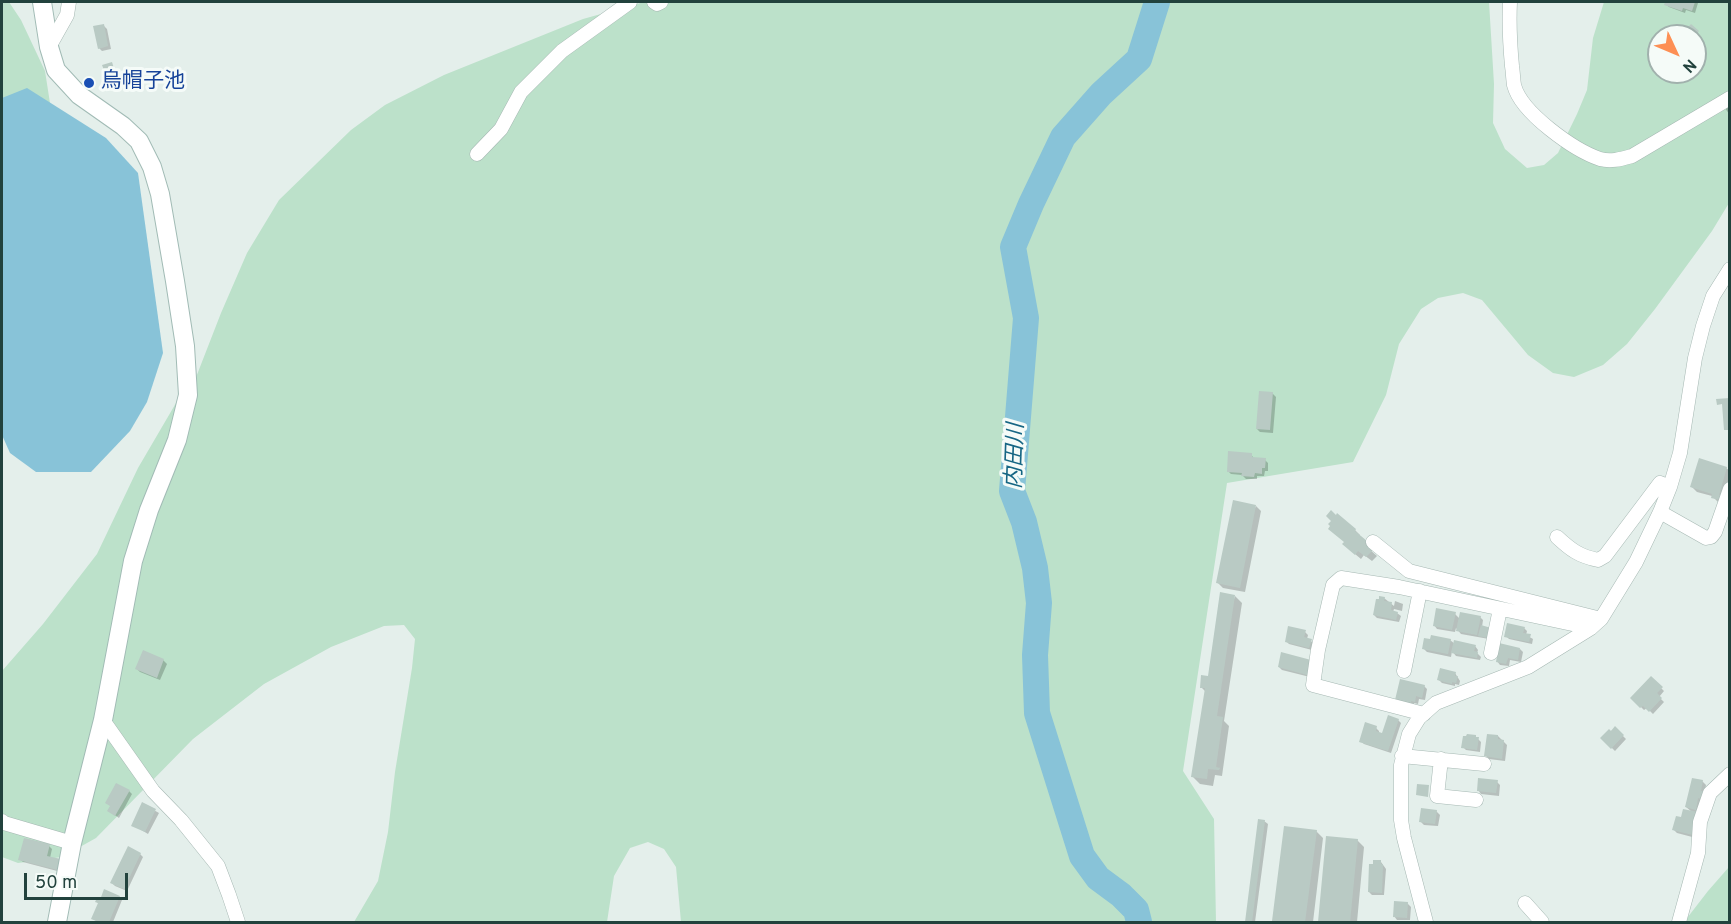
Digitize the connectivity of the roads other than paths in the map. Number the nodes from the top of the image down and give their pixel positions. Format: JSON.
{"nodes":[{"id":1,"x":42,"y":2,"type":"edge"},
{"id":2,"x":69,"y":2,"type":"edge"},
{"id":3,"x":630,"y":2,"type":"edge"},
{"id":4,"x":654,"y":2,"type":"edge"},
{"id":5,"x":660,"y":2,"type":"edge"},
{"id":6,"x":1510,"y":2,"type":"edge"},
{"id":7,"x":49,"y":47,"type":"junction"},
{"id":8,"x":1730,"y":98,"type":"edge"},
{"id":9,"x":477,"y":154,"type":"dead end"},
{"id":10,"x":1730,"y":268,"type":"edge"},
{"id":11,"x":1670,"y":487,"type":"junction"},
{"id":12,"x":1730,"y":489,"type":"edge"},
{"id":13,"x":1660,"y":512,"type":"junction"},
{"id":14,"x":1557,"y":537,"type":"dead end"},
{"id":15,"x":1373,"y":542,"type":"dead end"},
{"id":16,"x":1420,"y":591,"type":"junction"},
{"id":17,"x":1500,"y":609,"type":"junction"},
{"id":18,"x":1596,"y":624,"type":"junction"},
{"id":19,"x":1491,"y":653,"type":"dead end"},
{"id":20,"x":1404,"y":670,"type":"dead end"},
{"id":21,"x":1424,"y":714,"type":"junction"},
{"id":22,"x":103,"y":720,"type":"junction"},
{"id":23,"x":1402,"y":756,"type":"junction"},
{"id":24,"x":1441,"y":759,"type":"junction"},
{"id":25,"x":1484,"y":764,"type":"dead end"},
{"id":26,"x":1730,"y":774,"type":"edge"},
{"id":27,"x":1476,"y":800,"type":"dead end"},
{"id":28,"x":2,"y":821,"type":"edge"},
{"id":29,"x":72,"y":843,"type":"junction"},
{"id":30,"x":1525,"y":903,"type":"dead end"},
{"id":31,"x":57,"y":922,"type":"edge"},
{"id":32,"x":238,"y":922,"type":"edge"},
{"id":33,"x":1426,"y":922,"type":"edge"},
{"id":34,"x":1542,"y":922,"type":"edge"},
{"id":35,"x":1679,"y":922,"type":"edge"}],
"edges":[{"from":1,"to":7,"type":"street"},
{"from":2,"to":7,"type":"street"},
{"from":3,"to":9,"type":"street"},
{"from":4,"to":5,"type":"street"},
{"from":6,"to":8,"type":"street"},
{"from":7,"to":22,"type":"street"},
{"from":10,"to":11,"type":"street"},
{"from":11,"to":13,"type":"street"},
{"from":11,"to":14,"type":"street"},
{"from":12,"to":13,"type":"street"},
{"from":13,"to":18,"type":"street"},
{"from":15,"to":18,"type":"street"},
{"from":16,"to":17,"type":"street"},
{"from":16,"to":20,"type":"street"},
{"from":16,"to":21,"type":"street"},
{"from":17,"to":18,"type":"street"},
{"from":17,"to":19,"type":"street"},
{"from":18,"to":21,"type":"street"},
{"from":21,"to":23,"type":"street"},
{"from":22,"to":29,"type":"street"},
{"from":22,"to":32,"type":"street"},
{"from":23,"to":24,"type":"street"},
{"from":23,"to":33,"type":"street"},
{"from":24,"to":25,"type":"street"},
{"from":24,"to":27,"type":"street"},
{"from":26,"to":35,"type":"street"},
{"from":28,"to":29,"type":"street"},
{"from":29,"to":31,"type":"street"},
{"from":30,"to":34,"type":"street"}]}
